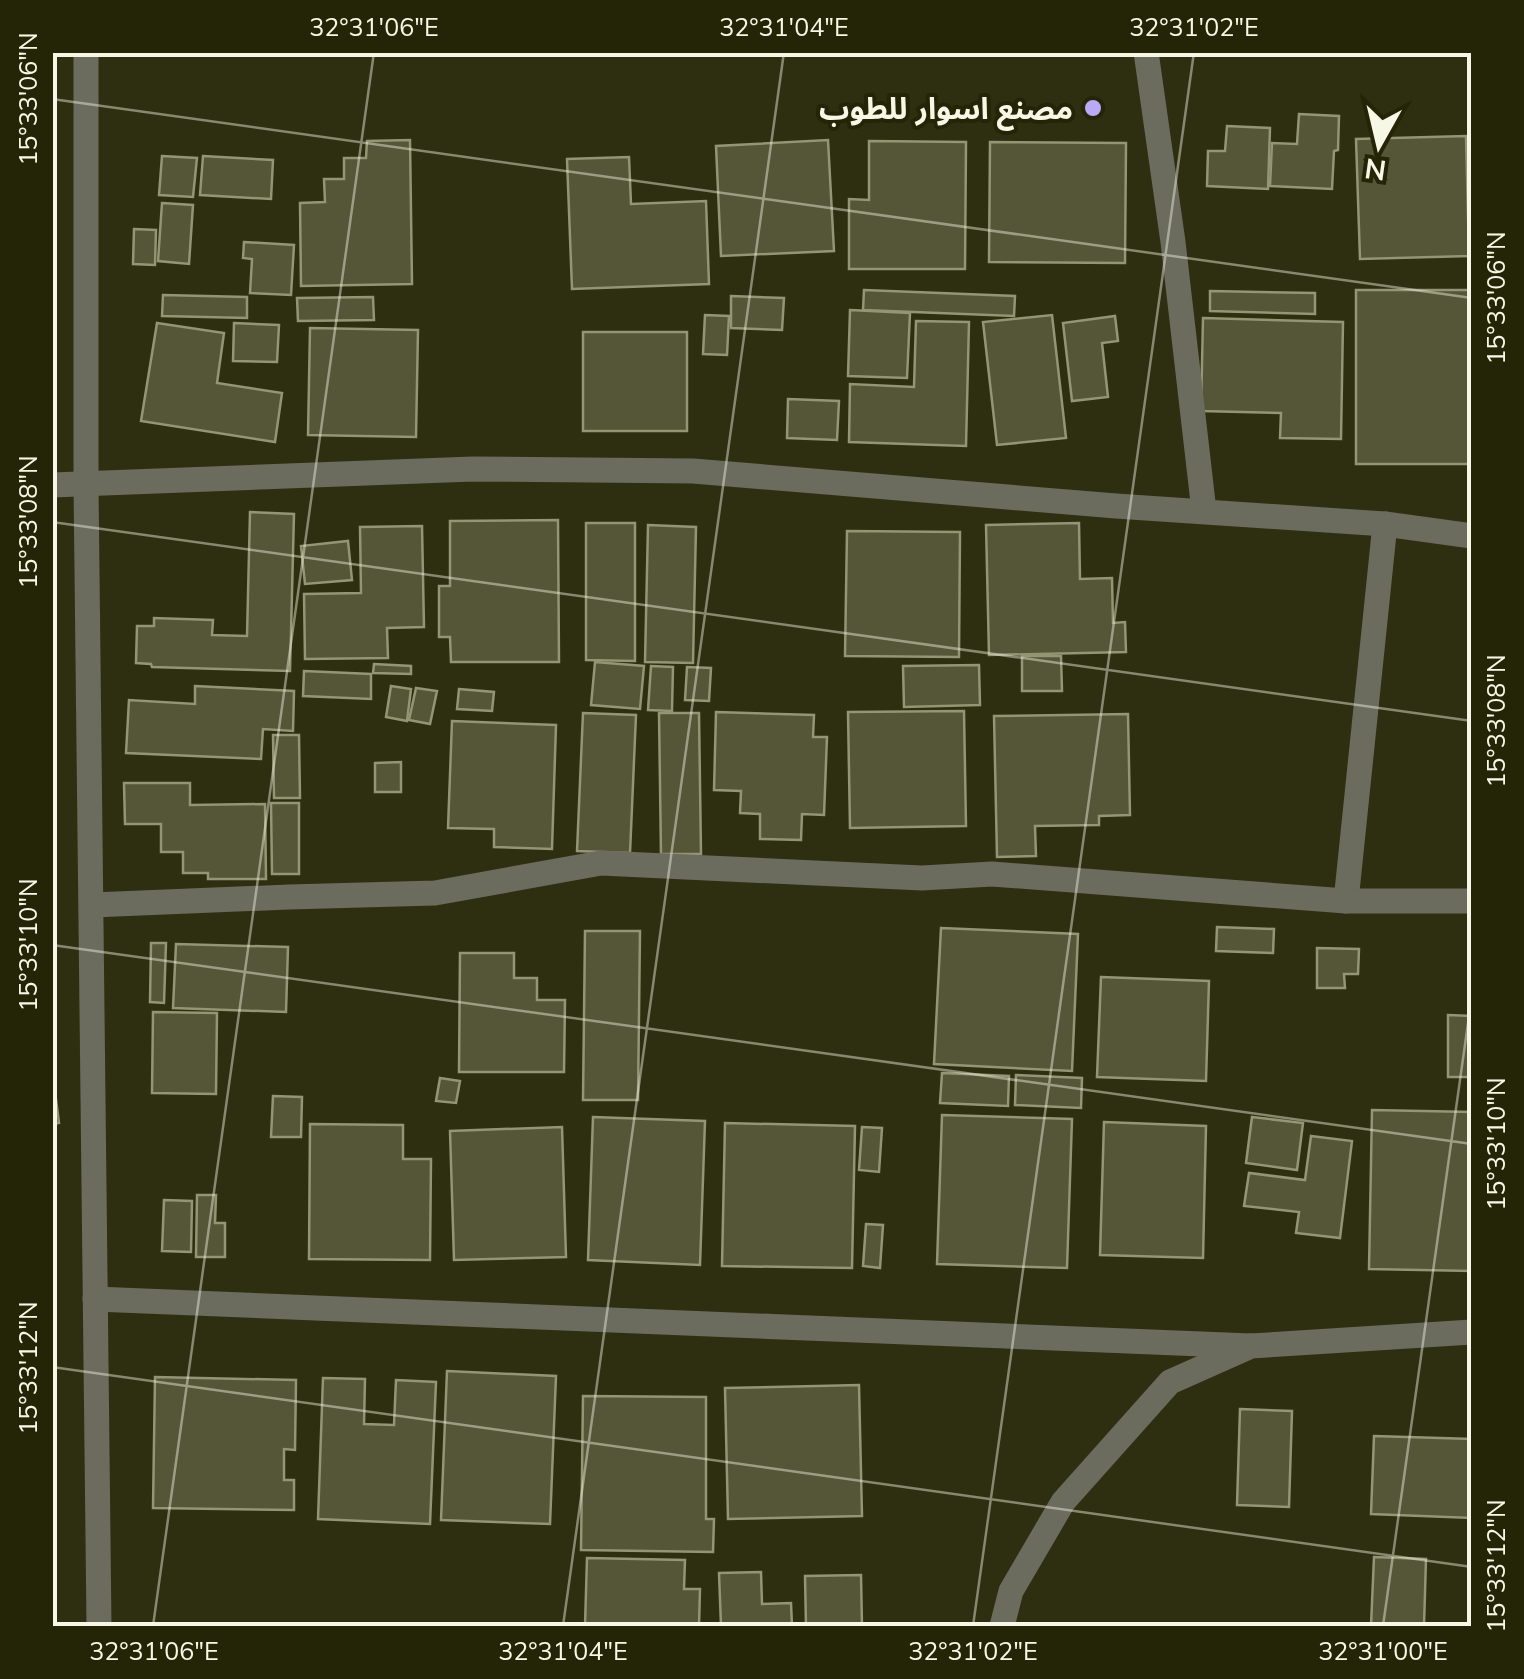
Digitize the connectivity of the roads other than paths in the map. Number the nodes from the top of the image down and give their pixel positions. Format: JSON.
{"nodes":[{"id":1,"x":86,"y":52,"type":"edge"},
{"id":2,"x":1146,"y":52,"type":"edge"},
{"id":3,"x":86,"y":484,"type":"junction"},
{"id":4,"x":52,"y":485,"type":"edge"},
{"id":5,"x":1204,"y":511,"type":"junction"},
{"id":6,"x":1385,"y":524,"type":"junction"},
{"id":7,"x":1472,"y":536,"type":"edge"},
{"id":8,"x":1346,"y":901,"type":"junction"},
{"id":9,"x":1472,"y":901,"type":"edge"},
{"id":10,"x":92,"y":905,"type":"junction"},
{"id":11,"x":96,"y":1299,"type":"junction"},
{"id":12,"x":1472,"y":1332,"type":"edge"},
{"id":13,"x":1252,"y":1346,"type":"junction"},
{"id":14,"x":99,"y":1626,"type":"edge"},
{"id":15,"x":1002,"y":1626,"type":"edge"}],
"edges":[{"from":1,"to":3,"type":"street"},
{"from":2,"to":5,"type":"street"},
{"from":3,"to":4,"type":"street"},
{"from":3,"to":5,"type":"street"},
{"from":3,"to":10,"type":"street"},
{"from":5,"to":6,"type":"street"},
{"from":6,"to":7,"type":"street"},
{"from":6,"to":8,"type":"street"},
{"from":8,"to":9,"type":"street"},
{"from":8,"to":10,"type":"street"},
{"from":10,"to":11,"type":"street"},
{"from":11,"to":13,"type":"street"},
{"from":11,"to":14,"type":"street"},
{"from":12,"to":13,"type":"street"},
{"from":13,"to":15,"type":"street"}]}
